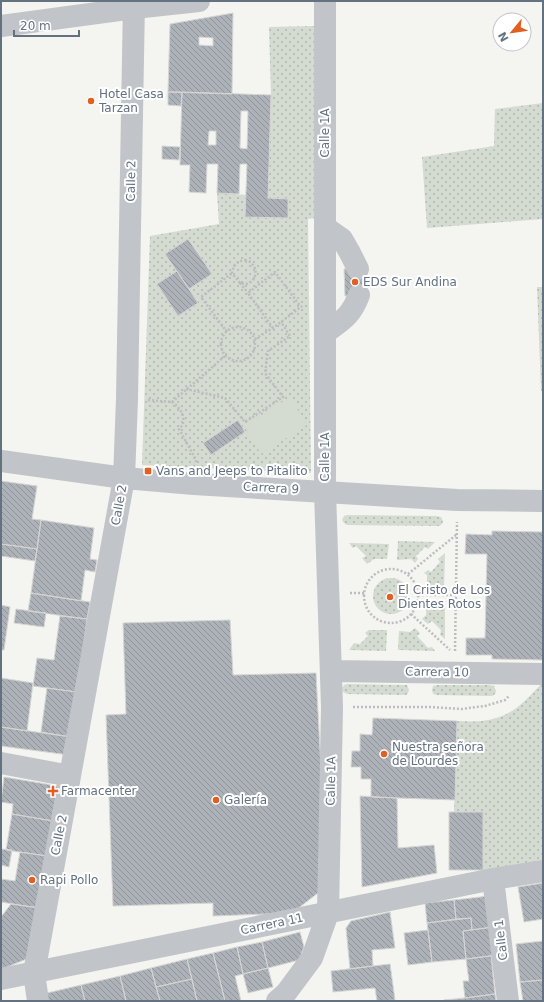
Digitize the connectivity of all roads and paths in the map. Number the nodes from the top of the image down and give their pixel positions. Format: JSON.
{"nodes":[{"id":1,"x":200,"y":1,"type":"edge"},
{"id":2,"x":325,"y":1,"type":"edge"},
{"id":3,"x":134,"y":5,"type":"edge"},
{"id":4,"x":1,"y":26,"type":"edge"},
{"id":5,"x":325,"y":228,"type":"junction"},
{"id":6,"x":358,"y":269,"type":"dead end"},
{"id":7,"x":232,"y":273,"type":"junction"},
{"id":8,"x":240,"y":283,"type":"junction"},
{"id":9,"x":248,"y":293,"type":"junction"},
{"id":10,"x":359,"y":295,"type":"dead end"},
{"id":11,"x":325,"y":302,"type":"junction"},
{"id":12,"x":300,"y":306,"type":"junction"},
{"id":13,"x":281,"y":322,"type":"junction"},
{"id":14,"x":273,"y":328,"type":"junction"},
{"id":15,"x":226,"y":332,"type":"junction"},
{"id":16,"x":325,"y":333,"type":"junction"},
{"id":17,"x":255,"y":339,"type":"junction"},
{"id":18,"x":225,"y":356,"type":"junction"},
{"id":19,"x":186,"y":389,"type":"junction"},
{"id":20,"x":127,"y":399,"type":"junction"},
{"id":21,"x":172,"y":402,"type":"junction"},
{"id":22,"x":1,"y":461,"type":"edge"},
{"id":23,"x":124,"y":478,"type":"junction"},
{"id":24,"x":194,"y":484,"type":"junction"},
{"id":25,"x":325,"y":491,"type":"junction"},
{"id":26,"x":457,"y":500,"type":"junction"},
{"id":27,"x":543,"y":501,"type":"edge"},
{"id":28,"x":456,"y":534,"type":"junction"},
{"id":29,"x":408,"y":574,"type":"junction"},
{"id":30,"x":418,"y":595,"type":"junction"},
{"id":31,"x":456,"y":595,"type":"junction"},
{"id":32,"x":411,"y":614,"type":"junction"},
{"id":33,"x":331,"y":671,"type":"junction"},
{"id":34,"x":538,"y":674,"type":"edge"},
{"id":35,"x":332,"y":707,"type":"junction"},
{"id":36,"x":1,"y":763,"type":"edge"},
{"id":37,"x":70,"y":776,"type":"junction"},
{"id":38,"x":543,"y":871,"type":"edge"},
{"id":39,"x":493,"y":879,"type":"junction"},
{"id":40,"x":328,"y":912,"type":"junction"},
{"id":41,"x":34,"y":973,"type":"junction"},
{"id":42,"x":1,"y":979,"type":"edge"},
{"id":43,"x":38,"y":1001,"type":"edge"},
{"id":44,"x":277,"y":1001,"type":"edge"},
{"id":45,"x":508,"y":1001,"type":"edge"}],
"edges":[{"from":1,"to":3,"type":"street"},
{"from":2,"to":5,"type":"street","name":"Calle 1A"},
{"from":3,"to":4,"type":"street"},
{"from":3,"to":20,"type":"street","name":"Calle 2"},
{"from":5,"to":6,"type":"street"},
{"from":5,"to":11,"type":"street","name":"Calle 1A"},
{"from":7,"to":8,"type":"path"},
{"from":7,"to":8,"type":"path"},
{"from":7,"to":15,"type":"path"},
{"from":8,"to":9,"type":"path"},
{"from":9,"to":12,"type":"path"},
{"from":9,"to":14,"type":"path"},
{"from":10,"to":16,"type":"street"},
{"from":11,"to":12,"type":"path"},
{"from":11,"to":16,"type":"street","name":"Calle 1A"},
{"from":12,"to":13,"type":"path"},
{"from":13,"to":14,"type":"path"},
{"from":13,"to":19,"type":"path"},
{"from":14,"to":17,"type":"path"},
{"from":15,"to":17,"type":"path"},
{"from":15,"to":18,"type":"path"},
{"from":16,"to":25,"type":"street","name":"Calle 1A"},
{"from":17,"to":18,"type":"path"},
{"from":18,"to":19,"type":"path"},
{"from":19,"to":21,"type":"path"},
{"from":20,"to":21,"type":"path"},
{"from":20,"to":23,"type":"street","name":"Calle 2"},
{"from":21,"to":24,"type":"path"},
{"from":22,"to":23,"type":"street","name":"Carrera 9"},
{"from":23,"to":24,"type":"street","name":"Carrera 9"},
{"from":23,"to":37,"type":"street","name":"Calle 2"},
{"from":24,"to":25,"type":"street","name":"Carrera 9"},
{"from":25,"to":26,"type":"street","name":"Carrera 9"},
{"from":25,"to":33,"type":"street","name":"Calle 1A"},
{"from":26,"to":27,"type":"street","name":"Carrera 9"},
{"from":26,"to":28,"type":"path"},
{"from":28,"to":29,"type":"path"},
{"from":28,"to":31,"type":"path"},
{"from":29,"to":30,"type":"path"},
{"from":29,"to":32,"type":"path"},
{"from":30,"to":31,"type":"path"},
{"from":30,"to":32,"type":"path"},
{"from":31,"to":32,"type":"path"},
{"from":33,"to":34,"type":"street","name":"Carrera 10"},
{"from":33,"to":35,"type":"street","name":"Calle 1A"},
{"from":34,"to":35,"type":"path"},
{"from":35,"to":40,"type":"street","name":"Calle 1A"},
{"from":36,"to":37,"type":"street"},
{"from":37,"to":41,"type":"street","name":"Calle 2"},
{"from":38,"to":39,"type":"street","name":"Carrera 11"},
{"from":39,"to":40,"type":"street","name":"Carrera 11"},
{"from":39,"to":45,"type":"street","name":"Calle 1"},
{"from":40,"to":41,"type":"street","name":"Carrera 11"},
{"from":40,"to":44,"type":"street","name":"Calle 1A"},
{"from":41,"to":42,"type":"street","name":"Carrera 11"},
{"from":41,"to":43,"type":"street","name":"Calle 2"}]}
